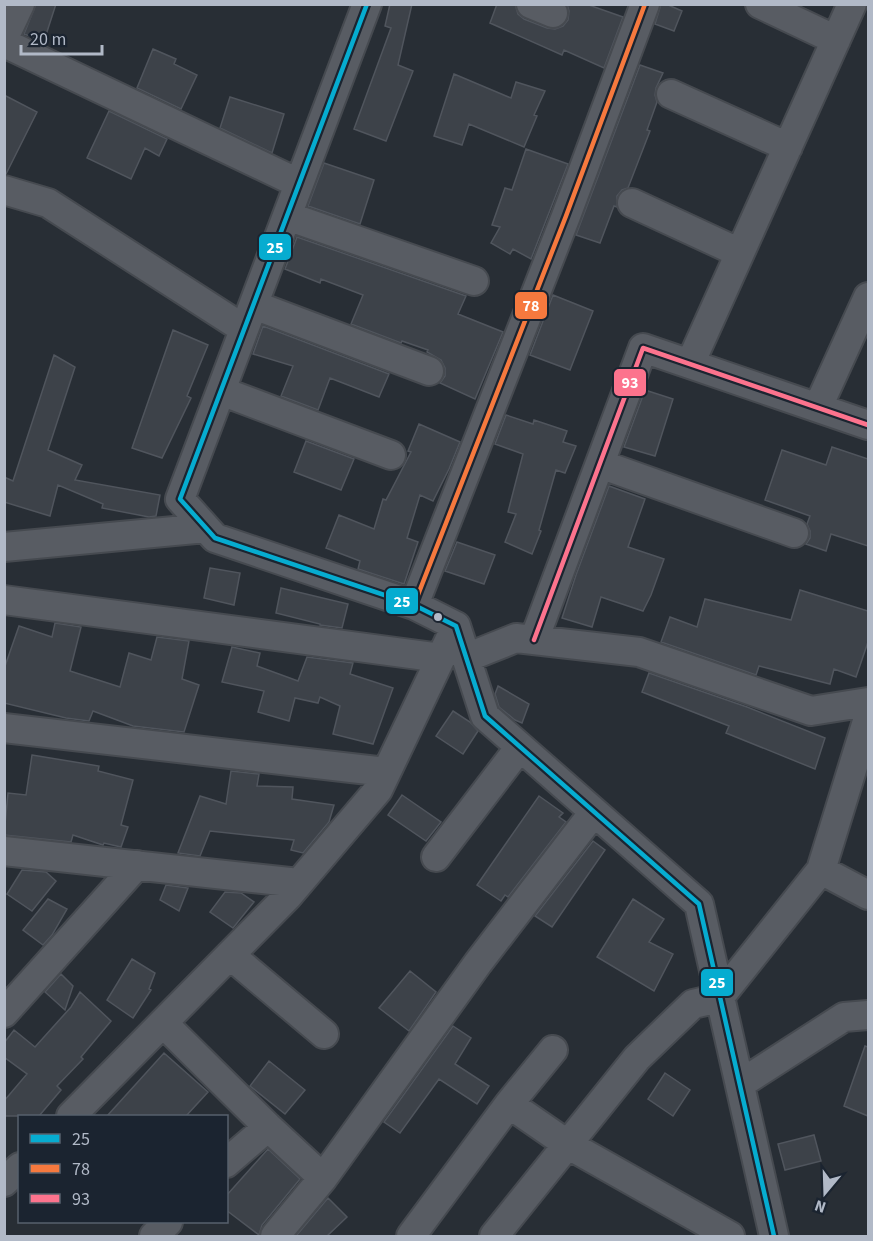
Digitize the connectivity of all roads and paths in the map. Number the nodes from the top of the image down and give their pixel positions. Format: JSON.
{"nodes":[{"id":1,"x":20,"y":4,"type":"edge"},
{"id":2,"x":367,"y":4,"type":"edge"},
{"id":3,"x":645,"y":4,"type":"edge"},
{"id":4,"x":760,"y":4,"type":"edge"},
{"id":5,"x":852,"y":4,"type":"edge"},
{"id":6,"x":4,"y":38,"type":"edge"},
{"id":7,"x":836,"y":40,"type":"junction"},
{"id":8,"x":4,"y":43,"type":"edge"},
{"id":9,"x":671,"y":94,"type":"dead end"},
{"id":10,"x":788,"y":147,"type":"junction"},
{"id":11,"x":298,"y":183,"type":"junction"},
{"id":12,"x":4,"y":190,"type":"edge"},
{"id":13,"x":632,"y":203,"type":"dead end"},
{"id":14,"x":287,"y":216,"type":"junction"},
{"id":15,"x":740,"y":253,"type":"junction"},
{"id":16,"x":474,"y":281,"type":"dead end"},
{"id":17,"x":868,"y":297,"type":"edge"},
{"id":18,"x":249,"y":317,"type":"junction"},
{"id":19,"x":690,"y":364,"type":"junction"},
{"id":20,"x":429,"y":371,"type":"dead end"},
{"id":21,"x":221,"y":391,"type":"junction"},
{"id":22,"x":818,"y":407,"type":"junction"},
{"id":23,"x":868,"y":425,"type":"edge"},
{"id":24,"x":391,"y":456,"type":"dead end"},
{"id":25,"x":600,"y":464,"type":"junction"},
{"id":26,"x":206,"y":528,"type":"junction"},
{"id":27,"x":794,"y":533,"type":"dead end"},
{"id":28,"x":4,"y":547,"type":"edge"},
{"id":29,"x":4,"y":600,"type":"edge"},
{"id":30,"x":414,"y":604,"type":"junction"},
{"id":31,"x":534,"y":640,"type":"junction"},
{"id":32,"x":453,"y":658,"type":"junction"},
{"id":33,"x":868,"y":702,"type":"edge"},
{"id":34,"x":868,"y":718,"type":"edge"},
{"id":35,"x":4,"y":728,"type":"edge"},
{"id":36,"x":520,"y":747,"type":"junction"},
{"id":37,"x":386,"y":772,"type":"junction"},
{"id":38,"x":594,"y":812,"type":"junction"},
{"id":39,"x":4,"y":851,"type":"edge"},
{"id":40,"x":436,"y":857,"type":"dead end"},
{"id":41,"x":137,"y":865,"type":"junction"},
{"id":42,"x":821,"y":870,"type":"junction"},
{"id":43,"x":299,"y":883,"type":"junction"},
{"id":44,"x":868,"y":896,"type":"edge"},
{"id":45,"x":230,"y":955,"type":"junction"},
{"id":46,"x":719,"y":998,"type":"junction"},
{"id":47,"x":4,"y":1013,"type":"edge"},
{"id":48,"x":868,"y":1015,"type":"edge"},
{"id":49,"x":163,"y":1023,"type":"junction"},
{"id":50,"x":324,"y":1034,"type":"dead end"},
{"id":51,"x":553,"y":1050,"type":"dead end"},
{"id":52,"x":740,"y":1084,"type":"junction"},
{"id":53,"x":509,"y":1104,"type":"junction"},
{"id":54,"x":72,"y":1115,"type":"edge"},
{"id":55,"x":268,"y":1127,"type":"junction"},
{"id":56,"x":567,"y":1144,"type":"junction"},
{"id":57,"x":228,"y":1161,"type":"edge"},
{"id":58,"x":18,"y":1169,"type":"edge"},
{"id":59,"x":323,"y":1178,"type":"junction"},
{"id":60,"x":4,"y":1182,"type":"edge"},
{"id":61,"x":166,"y":1223,"type":"edge"},
{"id":62,"x":154,"y":1236,"type":"edge"},
{"id":63,"x":275,"y":1236,"type":"edge"},
{"id":64,"x":411,"y":1236,"type":"edge"},
{"id":65,"x":494,"y":1236,"type":"edge"},
{"id":66,"x":730,"y":1236,"type":"edge"},
{"id":67,"x":774,"y":1236,"type":"edge"}],
"edges":[{"from":1,"to":6,"type":"street"},
{"from":2,"to":11,"type":"street"},
{"from":3,"to":30,"type":"street"},
{"from":4,"to":7,"type":"street"},
{"from":5,"to":7,"type":"street"},
{"from":7,"to":10,"type":"street"},
{"from":8,"to":11,"type":"street"},
{"from":9,"to":10,"type":"street"},
{"from":10,"to":15,"type":"street"},
{"from":11,"to":14,"type":"street"},
{"from":12,"to":18,"type":"street"},
{"from":13,"to":15,"type":"street"},
{"from":14,"to":16,"type":"street"},
{"from":14,"to":18,"type":"street"},
{"from":15,"to":19,"type":"street"},
{"from":17,"to":22,"type":"street"},
{"from":18,"to":20,"type":"street"},
{"from":18,"to":21,"type":"street"},
{"from":19,"to":22,"type":"street"},
{"from":19,"to":25,"type":"street"},
{"from":21,"to":24,"type":"street"},
{"from":21,"to":26,"type":"street"},
{"from":22,"to":23,"type":"street"},
{"from":25,"to":27,"type":"street"},
{"from":25,"to":31,"type":"street"},
{"from":26,"to":28,"type":"street"},
{"from":26,"to":30,"type":"street"},
{"from":29,"to":32,"type":"street"},
{"from":30,"to":32,"type":"street"},
{"from":31,"to":32,"type":"street"},
{"from":31,"to":33,"type":"street"},
{"from":32,"to":36,"type":"street"},
{"from":32,"to":37,"type":"street"},
{"from":34,"to":42,"type":"street"},
{"from":35,"to":37,"type":"street"},
{"from":36,"to":38,"type":"street"},
{"from":36,"to":40,"type":"street"},
{"from":37,"to":43,"type":"street"},
{"from":38,"to":46,"type":"street"},
{"from":38,"to":59,"type":"street"},
{"from":39,"to":41,"type":"street"},
{"from":41,"to":43,"type":"street"},
{"from":41,"to":47,"type":"street"},
{"from":42,"to":44,"type":"street"},
{"from":42,"to":46,"type":"street"},
{"from":43,"to":45,"type":"street"},
{"from":45,"to":49,"type":"street"},
{"from":45,"to":50,"type":"street"},
{"from":46,"to":52,"type":"street"},
{"from":46,"to":56,"type":"street"},
{"from":48,"to":52,"type":"street"},
{"from":49,"to":54,"type":"street"},
{"from":49,"to":55,"type":"street"},
{"from":51,"to":53,"type":"street"},
{"from":52,"to":67,"type":"street"},
{"from":53,"to":56,"type":"street"},
{"from":53,"to":64,"type":"street"},
{"from":55,"to":57,"type":"street"},
{"from":55,"to":59,"type":"street"},
{"from":56,"to":65,"type":"street"},
{"from":56,"to":66,"type":"street"},
{"from":58,"to":60,"type":"street"},
{"from":59,"to":63,"type":"street"},
{"from":61,"to":62,"type":"street"}]}
